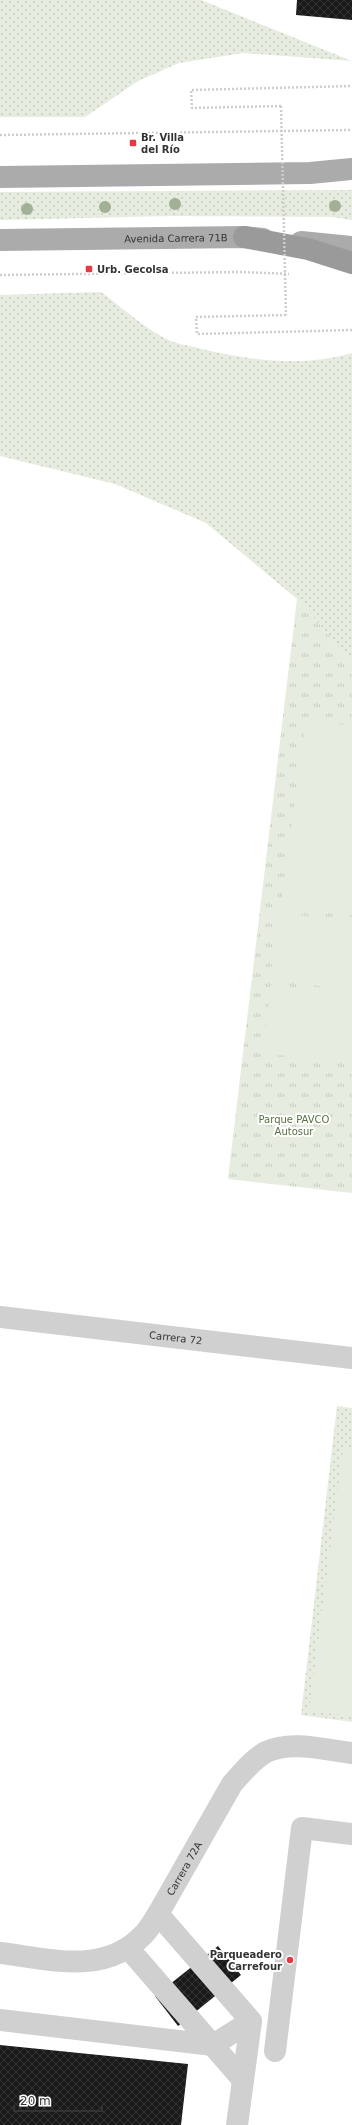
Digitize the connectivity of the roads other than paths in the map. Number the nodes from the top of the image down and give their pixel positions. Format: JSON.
{"nodes":[{"id":1,"x":352,"y":170,"type":"edge"},
{"id":2,"x":0,"y":177,"type":"edge"},
{"id":3,"x":244,"y":237,"type":"junction"},
{"id":4,"x":0,"y":240,"type":"edge"},
{"id":5,"x":352,"y":248,"type":"edge"},
{"id":6,"x":352,"y":263,"type":"edge"},
{"id":7,"x":0,"y":1317,"type":"edge"},
{"id":8,"x":352,"y":1358,"type":"edge"},
{"id":9,"x":352,"y":1753,"type":"edge"},
{"id":10,"x":352,"y":1834,"type":"edge"},
{"id":11,"x":158,"y":1914,"type":"junction"},
{"id":12,"x":128,"y":1948,"type":"junction"},
{"id":13,"x":0,"y":1953,"type":"edge"},
{"id":14,"x":0,"y":2020,"type":"edge"},
{"id":15,"x":251,"y":2021,"type":"junction"},
{"id":16,"x":213,"y":2045,"type":"junction"},
{"id":17,"x":275,"y":2051,"type":"dead end"},
{"id":18,"x":243,"y":2080,"type":"junction"},
{"id":19,"x":237,"y":2125,"type":"edge"}],
"edges":[{"from":1,"to":2,"type":"main road"},
{"from":3,"to":4,"type":"main road","name":"Avenida Carrera 71B"},
{"from":3,"to":5,"type":"main road","name":"Avenida Carrera 71B"},
{"from":3,"to":6,"type":"highway"},
{"from":7,"to":8,"type":"street","name":"Carrera 72"},
{"from":9,"to":11,"type":"street","name":"Carrera 72A"},
{"from":10,"to":17,"type":"street"},
{"from":11,"to":12,"type":"street","name":"Carrera 72A"},
{"from":11,"to":15,"type":"street"},
{"from":12,"to":13,"type":"street","name":"Carrera 72A"},
{"from":12,"to":16,"type":"street"},
{"from":14,"to":16,"type":"street"},
{"from":15,"to":16,"type":"street"},
{"from":15,"to":18,"type":"street"},
{"from":16,"to":18,"type":"street"},
{"from":18,"to":19,"type":"street"}]}
